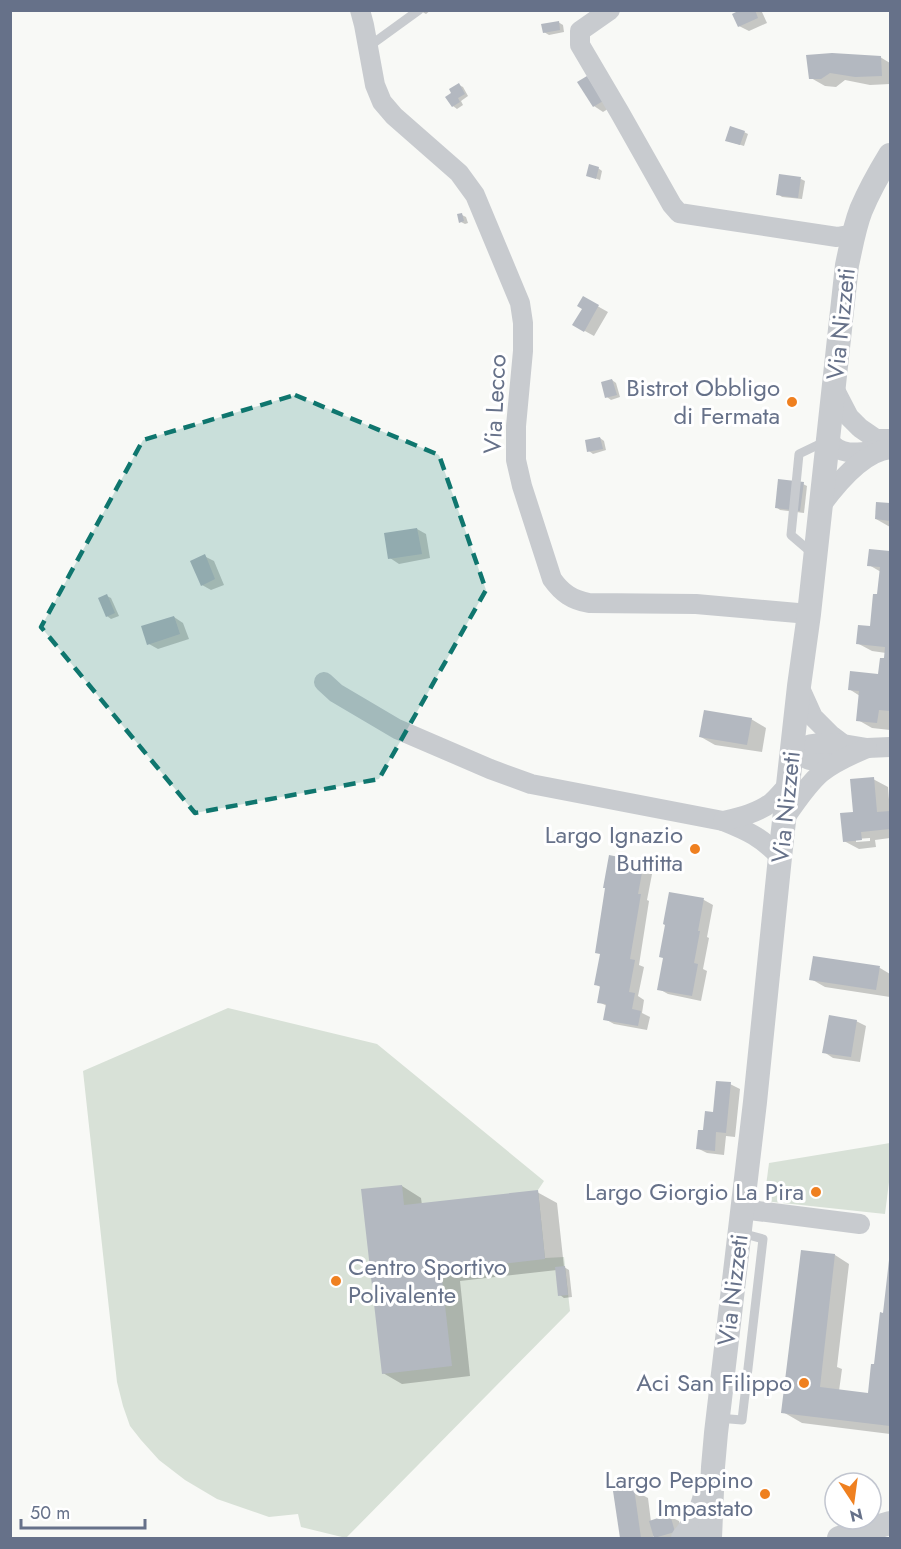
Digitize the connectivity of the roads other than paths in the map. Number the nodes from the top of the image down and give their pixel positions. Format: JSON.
{"nodes":[{"id":1,"x":360,"y":10,"type":"edge"},
{"id":2,"x":419,"y":10,"type":"edge"},
{"id":3,"x":610,"y":10,"type":"edge"},
{"id":4,"x":368,"y":47,"type":"junction"},
{"id":5,"x":891,"y":156,"type":"edge"},
{"id":6,"x":854,"y":234,"type":"junction"},
{"id":7,"x":834,"y":388,"type":"junction"},
{"id":8,"x":828,"y":440,"type":"junction"},
{"id":9,"x":886,"y":444,"type":"edge"},
{"id":10,"x":820,"y":507,"type":"junction"},
{"id":11,"x":815,"y":556,"type":"junction"},
{"id":12,"x":809,"y":614,"type":"junction"},
{"id":13,"x":324,"y":682,"type":"dead end"},
{"id":14,"x":799,"y":686,"type":"junction"},
{"id":15,"x":891,"y":747,"type":"edge"},
{"id":16,"x":792,"y":751,"type":"junction"},
{"id":17,"x":844,"y":751,"type":"junction"},
{"id":18,"x":789,"y":784,"type":"junction"},
{"id":19,"x":784,"y":819,"type":"junction"},
{"id":20,"x":723,"y":821,"type":"junction"},
{"id":21,"x":780,"y":857,"type":"junction"},
{"id":22,"x":741,"y":1221,"type":"junction"},
{"id":23,"x":860,"y":1224,"type":"dead end"},
{"id":24,"x":713,"y":1467,"type":"junction"},
{"id":25,"x":891,"y":1524,"type":"edge"},
{"id":26,"x":714,"y":1533,"type":"edge"},
{"id":27,"x":683,"y":1539,"type":"edge"},
{"id":28,"x":839,"y":1539,"type":"edge"}],
"edges":[{"from":1,"to":4,"type":"street","name":"Via Lecco"},
{"from":2,"to":4,"type":"lane"},
{"from":3,"to":6,"type":"street"},
{"from":4,"to":12,"type":"street","name":"Via Lecco"},
{"from":5,"to":6,"type":"street","name":"Via Nizzeti"},
{"from":6,"to":7,"type":"street","name":"Via Nizzeti"},
{"from":7,"to":8,"type":"street","name":"Via Nizzeti"},
{"from":7,"to":9,"type":"street"},
{"from":8,"to":9,"type":"street"},
{"from":8,"to":10,"type":"street","name":"Via Nizzeti"},
{"from":8,"to":11,"type":"lane"},
{"from":9,"to":10,"type":"street"},
{"from":10,"to":11,"type":"street","name":"Via Nizzeti"},
{"from":11,"to":12,"type":"street","name":"Via Nizzeti"},
{"from":12,"to":14,"type":"street","name":"Via Nizzeti"},
{"from":13,"to":20,"type":"street"},
{"from":14,"to":16,"type":"street","name":"Via Nizzeti"},
{"from":14,"to":17,"type":"street"},
{"from":15,"to":17,"type":"street"},
{"from":16,"to":17,"type":"street"},
{"from":16,"to":18,"type":"street","name":"Via Nizzeti"},
{"from":17,"to":19,"type":"street"},
{"from":18,"to":19,"type":"street","name":"Via Nizzeti"},
{"from":18,"to":20,"type":"street"},
{"from":19,"to":21,"type":"street","name":"Via Nizzeti"},
{"from":20,"to":21,"type":"street"},
{"from":21,"to":22,"type":"street","name":"Via Nizzeti"},
{"from":22,"to":23,"type":"street"},
{"from":22,"to":24,"type":"street","name":"Via Nizzeti"},
{"from":24,"to":26,"type":"street"},
{"from":24,"to":27,"type":"street"},
{"from":25,"to":28,"type":"street"}]}
